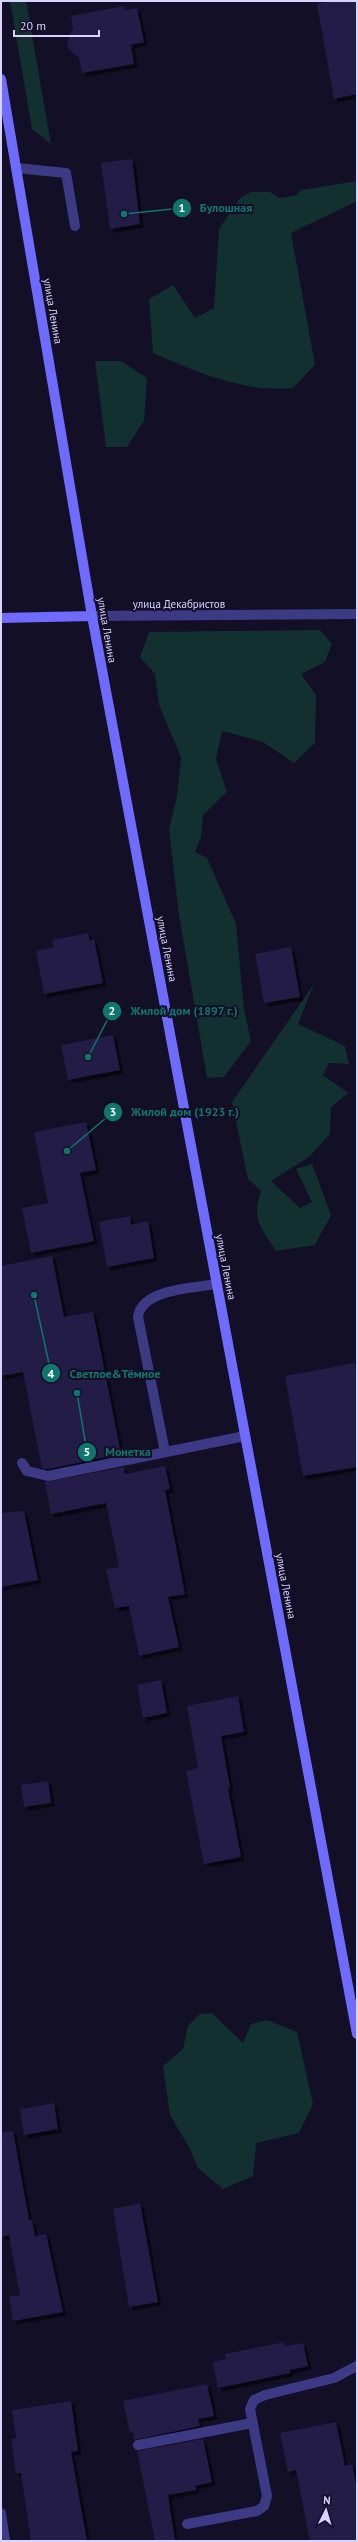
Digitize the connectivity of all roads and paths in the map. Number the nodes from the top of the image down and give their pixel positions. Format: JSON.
{"nodes":[{"id":1,"x":1,"y":79,"type":"edge"},
{"id":2,"x":16,"y":168,"type":"junction"},
{"id":3,"x":76,"y":226,"type":"dead end"},
{"id":4,"x":357,"y":614,"type":"edge"},
{"id":5,"x":92,"y":616,"type":"junction"},
{"id":6,"x":1,"y":618,"type":"edge"},
{"id":7,"x":217,"y":1284,"type":"junction"},
{"id":8,"x":246,"y":1436,"type":"junction"},
{"id":9,"x":165,"y":1452,"type":"junction"},
{"id":10,"x":22,"y":1463,"type":"dead end"},
{"id":11,"x":357,"y":2034,"type":"edge"},
{"id":12,"x":357,"y":2366,"type":"edge"},
{"id":13,"x":252,"y":2423,"type":"junction"},
{"id":14,"x":138,"y":2446,"type":"dead end"},
{"id":15,"x":1,"y":2514,"type":"edge"},
{"id":16,"x":187,"y":2524,"type":"dead end"},
{"id":17,"x":5,"y":2541,"type":"edge"}],
"edges":[{"from":1,"to":2,"type":"main road","name":"улица Ленина"},
{"from":2,"to":3,"type":"street"},
{"from":2,"to":5,"type":"main road","name":"улица Ленина"},
{"from":4,"to":5,"type":"street","name":"улица Декабристов"},
{"from":5,"to":6,"type":"main road","name":"улица Декабристов"},
{"from":5,"to":7,"type":"main road","name":"улица Ленина"},
{"from":7,"to":8,"type":"main road","name":"улица Ленина"},
{"from":7,"to":9,"type":"street"},
{"from":8,"to":9,"type":"street"},
{"from":8,"to":11,"type":"main road","name":"улица Ленина"},
{"from":9,"to":10,"type":"street"},
{"from":12,"to":13,"type":"street"},
{"from":13,"to":14,"type":"street"},
{"from":13,"to":16,"type":"street"},
{"from":15,"to":17,"type":"street"}]}
